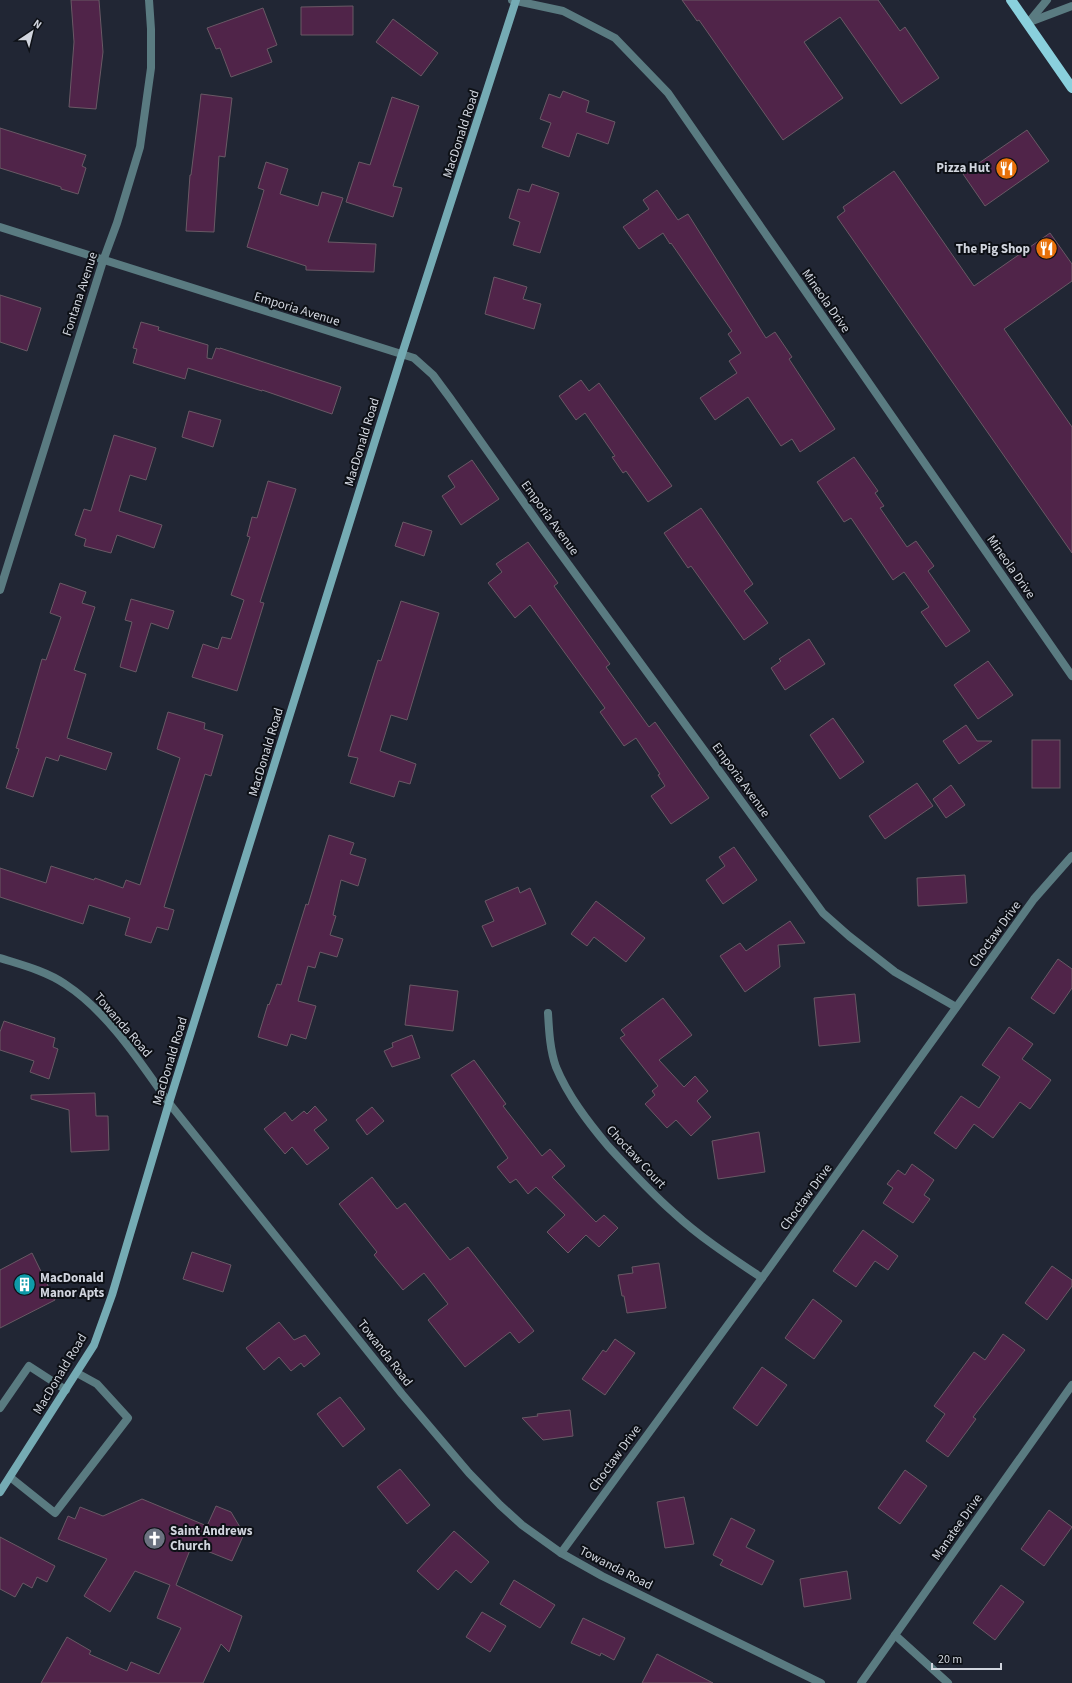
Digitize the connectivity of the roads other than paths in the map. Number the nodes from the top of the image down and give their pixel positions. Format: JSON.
{"nodes":[{"id":1,"x":149,"y":0,"type":"edge"},
{"id":2,"x":515,"y":0,"type":"edge"},
{"id":3,"x":1011,"y":0,"type":"edge"},
{"id":4,"x":1047,"y":0,"type":"edge"},
{"id":5,"x":1072,"y":6,"type":"edge"},
{"id":6,"x":1027,"y":23,"type":"junction"},
{"id":7,"x":1072,"y":88,"type":"edge"},
{"id":8,"x":0,"y":227,"type":"edge"},
{"id":9,"x":103,"y":261,"type":"junction"},
{"id":10,"x":402,"y":354,"type":"junction"},
{"id":11,"x":0,"y":590,"type":"edge"},
{"id":12,"x":1072,"y":676,"type":"edge"},
{"id":13,"x":1072,"y":856,"type":"edge"},
{"id":14,"x":0,"y":958,"type":"edge"},
{"id":15,"x":956,"y":1007,"type":"junction"},
{"id":16,"x":548,"y":1013,"type":"dead end"},
{"id":17,"x":169,"y":1104,"type":"junction"},
{"id":18,"x":762,"y":1278,"type":"junction"},
{"id":19,"x":77,"y":1373,"type":"junction"},
{"id":20,"x":1072,"y":1385,"type":"edge"},
{"id":21,"x":66,"y":1390,"type":"junction"},
{"id":22,"x":0,"y":1408,"type":"edge"},
{"id":23,"x":10,"y":1477,"type":"junction"},
{"id":24,"x":0,"y":1492,"type":"edge"},
{"id":25,"x":561,"y":1553,"type":"junction"},
{"id":26,"x":895,"y":1635,"type":"junction"},
{"id":27,"x":821,"y":1683,"type":"edge"},
{"id":28,"x":861,"y":1683,"type":"edge"},
{"id":29,"x":948,"y":1683,"type":"edge"}],
"edges":[{"from":1,"to":9,"type":"street","name":"Fontana Avenue"},
{"from":2,"to":10,"type":"street","name":"MacDonald Road"},
{"from":2,"to":12,"type":"street","name":"Mineola Drive"},
{"from":3,"to":6,"type":"main road"},
{"from":4,"to":6,"type":"street"},
{"from":5,"to":6,"type":"street"},
{"from":6,"to":7,"type":"main road"},
{"from":8,"to":9,"type":"street","name":"Emporia Avenue"},
{"from":9,"to":10,"type":"street","name":"Emporia Avenue"},
{"from":9,"to":11,"type":"street","name":"Fontana Avenue"},
{"from":10,"to":15,"type":"street","name":"Emporia Avenue"},
{"from":10,"to":17,"type":"street","name":"MacDonald Road"},
{"from":13,"to":15,"type":"street","name":"Choctaw Drive"},
{"from":14,"to":17,"type":"street","name":"Towanda Road"},
{"from":15,"to":18,"type":"street","name":"Choctaw Drive"},
{"from":16,"to":18,"type":"street","name":"Choctaw Court"},
{"from":17,"to":19,"type":"street","name":"MacDonald Road"},
{"from":17,"to":25,"type":"street","name":"Towanda Road"},
{"from":18,"to":25,"type":"street","name":"Choctaw Drive"},
{"from":19,"to":21,"type":"street","name":"MacDonald Road"},
{"from":19,"to":23,"type":"street"},
{"from":20,"to":26,"type":"street","name":"Manatee Drive"},
{"from":21,"to":22,"type":"street"},
{"from":21,"to":23,"type":"street","name":"MacDonald Road"},
{"from":23,"to":24,"type":"street","name":"MacDonald Road"},
{"from":25,"to":27,"type":"street","name":"Towanda Road"},
{"from":26,"to":28,"type":"street","name":"Manatee Drive"},
{"from":26,"to":29,"type":"street"}]}
